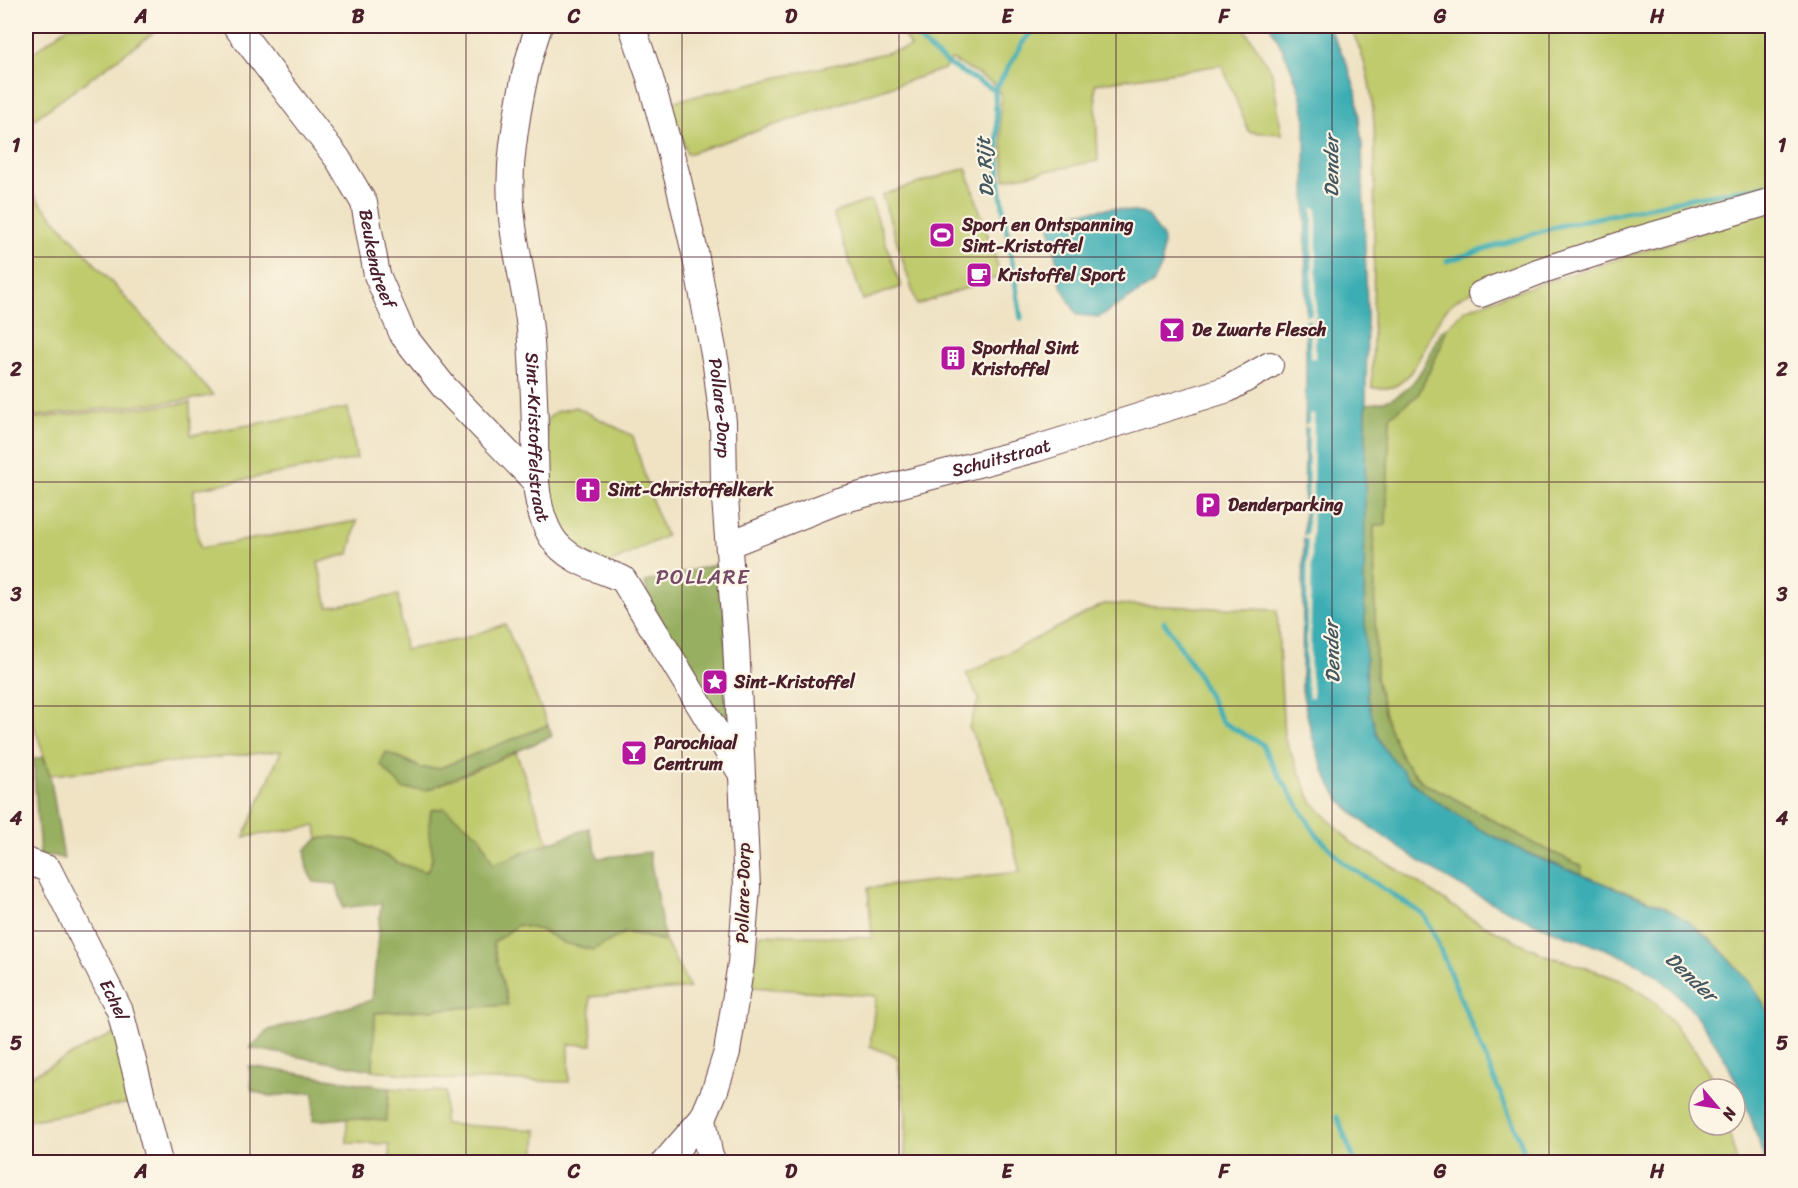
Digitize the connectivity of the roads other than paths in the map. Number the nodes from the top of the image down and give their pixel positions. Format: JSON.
{"nodes":[{"id":1,"x":236,"y":26,"type":"edge"},
{"id":2,"x":539,"y":26,"type":"edge"},
{"id":3,"x":632,"y":26,"type":"edge"},
{"id":4,"x":1767,"y":202,"type":"edge"},
{"id":5,"x":1480,"y":294,"type":"dead end"},
{"id":6,"x":1270,"y":365,"type":"dead end"},
{"id":7,"x":534,"y":480,"type":"junction"},
{"id":8,"x":730,"y":544,"type":"junction"},
{"id":9,"x":742,"y":774,"type":"junction"},
{"id":10,"x":26,"y":861,"type":"edge"},
{"id":11,"x":703,"y":1118,"type":"junction"},
{"id":12,"x":159,"y":1162,"type":"edge"},
{"id":13,"x":665,"y":1162,"type":"edge"},
{"id":14,"x":713,"y":1162,"type":"edge"}],
"edges":[{"from":1,"to":7,"type":"street","name":"Beukendreef"},
{"from":2,"to":7,"type":"street","name":"Sint-Kristoffelstraat"},
{"from":3,"to":8,"type":"street","name":"Pollare-Dorp"},
{"from":4,"to":5,"type":"street"},
{"from":6,"to":8,"type":"street","name":"Schuitstraat"},
{"from":7,"to":9,"type":"street","name":"Sint-Kristoffelstraat"},
{"from":8,"to":9,"type":"street","name":"Pollare-Dorp"},
{"from":9,"to":11,"type":"street","name":"Pollare-Dorp"},
{"from":10,"to":12,"type":"street","name":"Echel"},
{"from":11,"to":13,"type":"street","name":"Pollare-Dorp"},
{"from":11,"to":14,"type":"street"}]}
